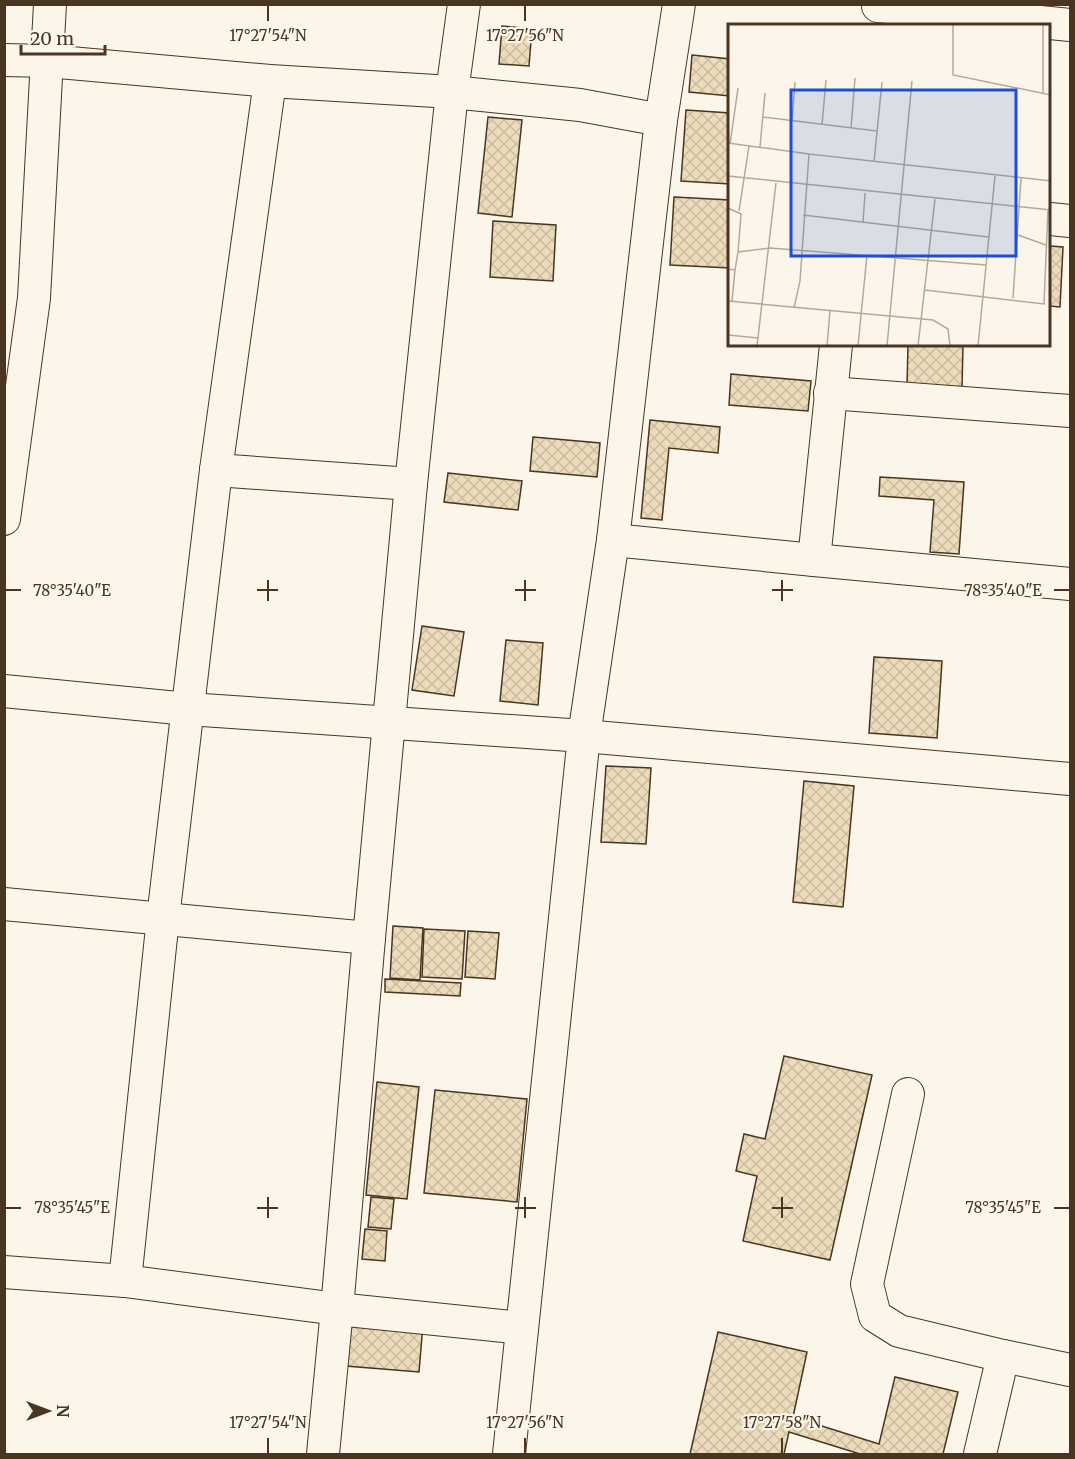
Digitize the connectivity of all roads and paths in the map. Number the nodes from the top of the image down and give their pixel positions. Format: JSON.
{"nodes":[{"id":1,"x":50,"y":4,"type":"edge"},
{"id":2,"x":464,"y":4,"type":"edge"},
{"id":3,"x":680,"y":4,"type":"edge"},
{"id":4,"x":877,"y":12,"type":"edge"},
{"id":5,"x":1071,"y":25,"type":"edge"},
{"id":6,"x":4,"y":60,"type":"edge"},
{"id":7,"x":48,"y":61,"type":"junction"},
{"id":8,"x":270,"y":81,"type":"junction"},
{"id":9,"x":452,"y":92,"type":"junction"},
{"id":10,"x":662,"y":120,"type":"junction"},
{"id":11,"x":1051,"y":219,"type":"edge"},
{"id":12,"x":1071,"y":221,"type":"edge"},
{"id":13,"x":836,"y":346,"type":"edge"},
{"id":14,"x":830,"y":393,"type":"junction"},
{"id":15,"x":1071,"y":411,"type":"edge"},
{"id":16,"x":216,"y":470,"type":"junction"},
{"id":17,"x":411,"y":484,"type":"junction"},
{"id":18,"x":6,"y":503,"type":"edge"},
{"id":19,"x":613,"y":540,"type":"junction"},
{"id":20,"x":814,"y":561,"type":"junction"},
{"id":21,"x":1071,"y":584,"type":"edge"},
{"id":22,"x":4,"y":691,"type":"edge"},
{"id":23,"x":188,"y":709,"type":"junction"},
{"id":24,"x":389,"y":723,"type":"junction"},
{"id":25,"x":584,"y":736,"type":"junction"},
{"id":26,"x":1071,"y":779,"type":"edge"},
{"id":27,"x":4,"y":904,"type":"edge"},
{"id":28,"x":163,"y":918,"type":"junction"},
{"id":29,"x":369,"y":938,"type":"junction"},
{"id":30,"x":908,"y":1094,"type":"dead end"},
{"id":31,"x":4,"y":1272,"type":"edge"},
{"id":32,"x":125,"y":1281,"type":"junction"},
{"id":33,"x":337,"y":1309,"type":"junction"},
{"id":34,"x":522,"y":1328,"type":"junction"},
{"id":35,"x":1003,"y":1356,"type":"junction"},
{"id":36,"x":1071,"y":1370,"type":"edge"},
{"id":37,"x":323,"y":1455,"type":"edge"},
{"id":38,"x":509,"y":1455,"type":"edge"},
{"id":39,"x":980,"y":1455,"type":"edge"}],
"edges":[{"from":1,"to":7,"type":"street"},
{"from":2,"to":9,"type":"street"},
{"from":3,"to":10,"type":"street"},
{"from":4,"to":5,"type":"street"},
{"from":6,"to":7,"type":"street"},
{"from":7,"to":8,"type":"street"},
{"from":7,"to":18,"type":"street"},
{"from":8,"to":9,"type":"street"},
{"from":8,"to":16,"type":"street"},
{"from":9,"to":10,"type":"street"},
{"from":9,"to":17,"type":"street"},
{"from":10,"to":19,"type":"street"},
{"from":11,"to":12,"type":"street"},
{"from":13,"to":14,"type":"street"},
{"from":14,"to":15,"type":"street"},
{"from":14,"to":20,"type":"street"},
{"from":16,"to":17,"type":"street"},
{"from":16,"to":23,"type":"street"},
{"from":17,"to":24,"type":"street"},
{"from":19,"to":20,"type":"street"},
{"from":19,"to":25,"type":"street"},
{"from":20,"to":21,"type":"street"},
{"from":22,"to":23,"type":"street"},
{"from":23,"to":24,"type":"street"},
{"from":23,"to":28,"type":"street"},
{"from":24,"to":25,"type":"street"},
{"from":24,"to":29,"type":"street"},
{"from":25,"to":26,"type":"street"},
{"from":25,"to":34,"type":"street"},
{"from":27,"to":28,"type":"street"},
{"from":28,"to":29,"type":"street"},
{"from":28,"to":32,"type":"street"},
{"from":29,"to":33,"type":"street"},
{"from":30,"to":35,"type":"street"},
{"from":31,"to":32,"type":"street"},
{"from":32,"to":33,"type":"street"},
{"from":33,"to":34,"type":"street"},
{"from":33,"to":37,"type":"street"},
{"from":34,"to":38,"type":"street"},
{"from":35,"to":36,"type":"street"},
{"from":35,"to":39,"type":"street"}]}
